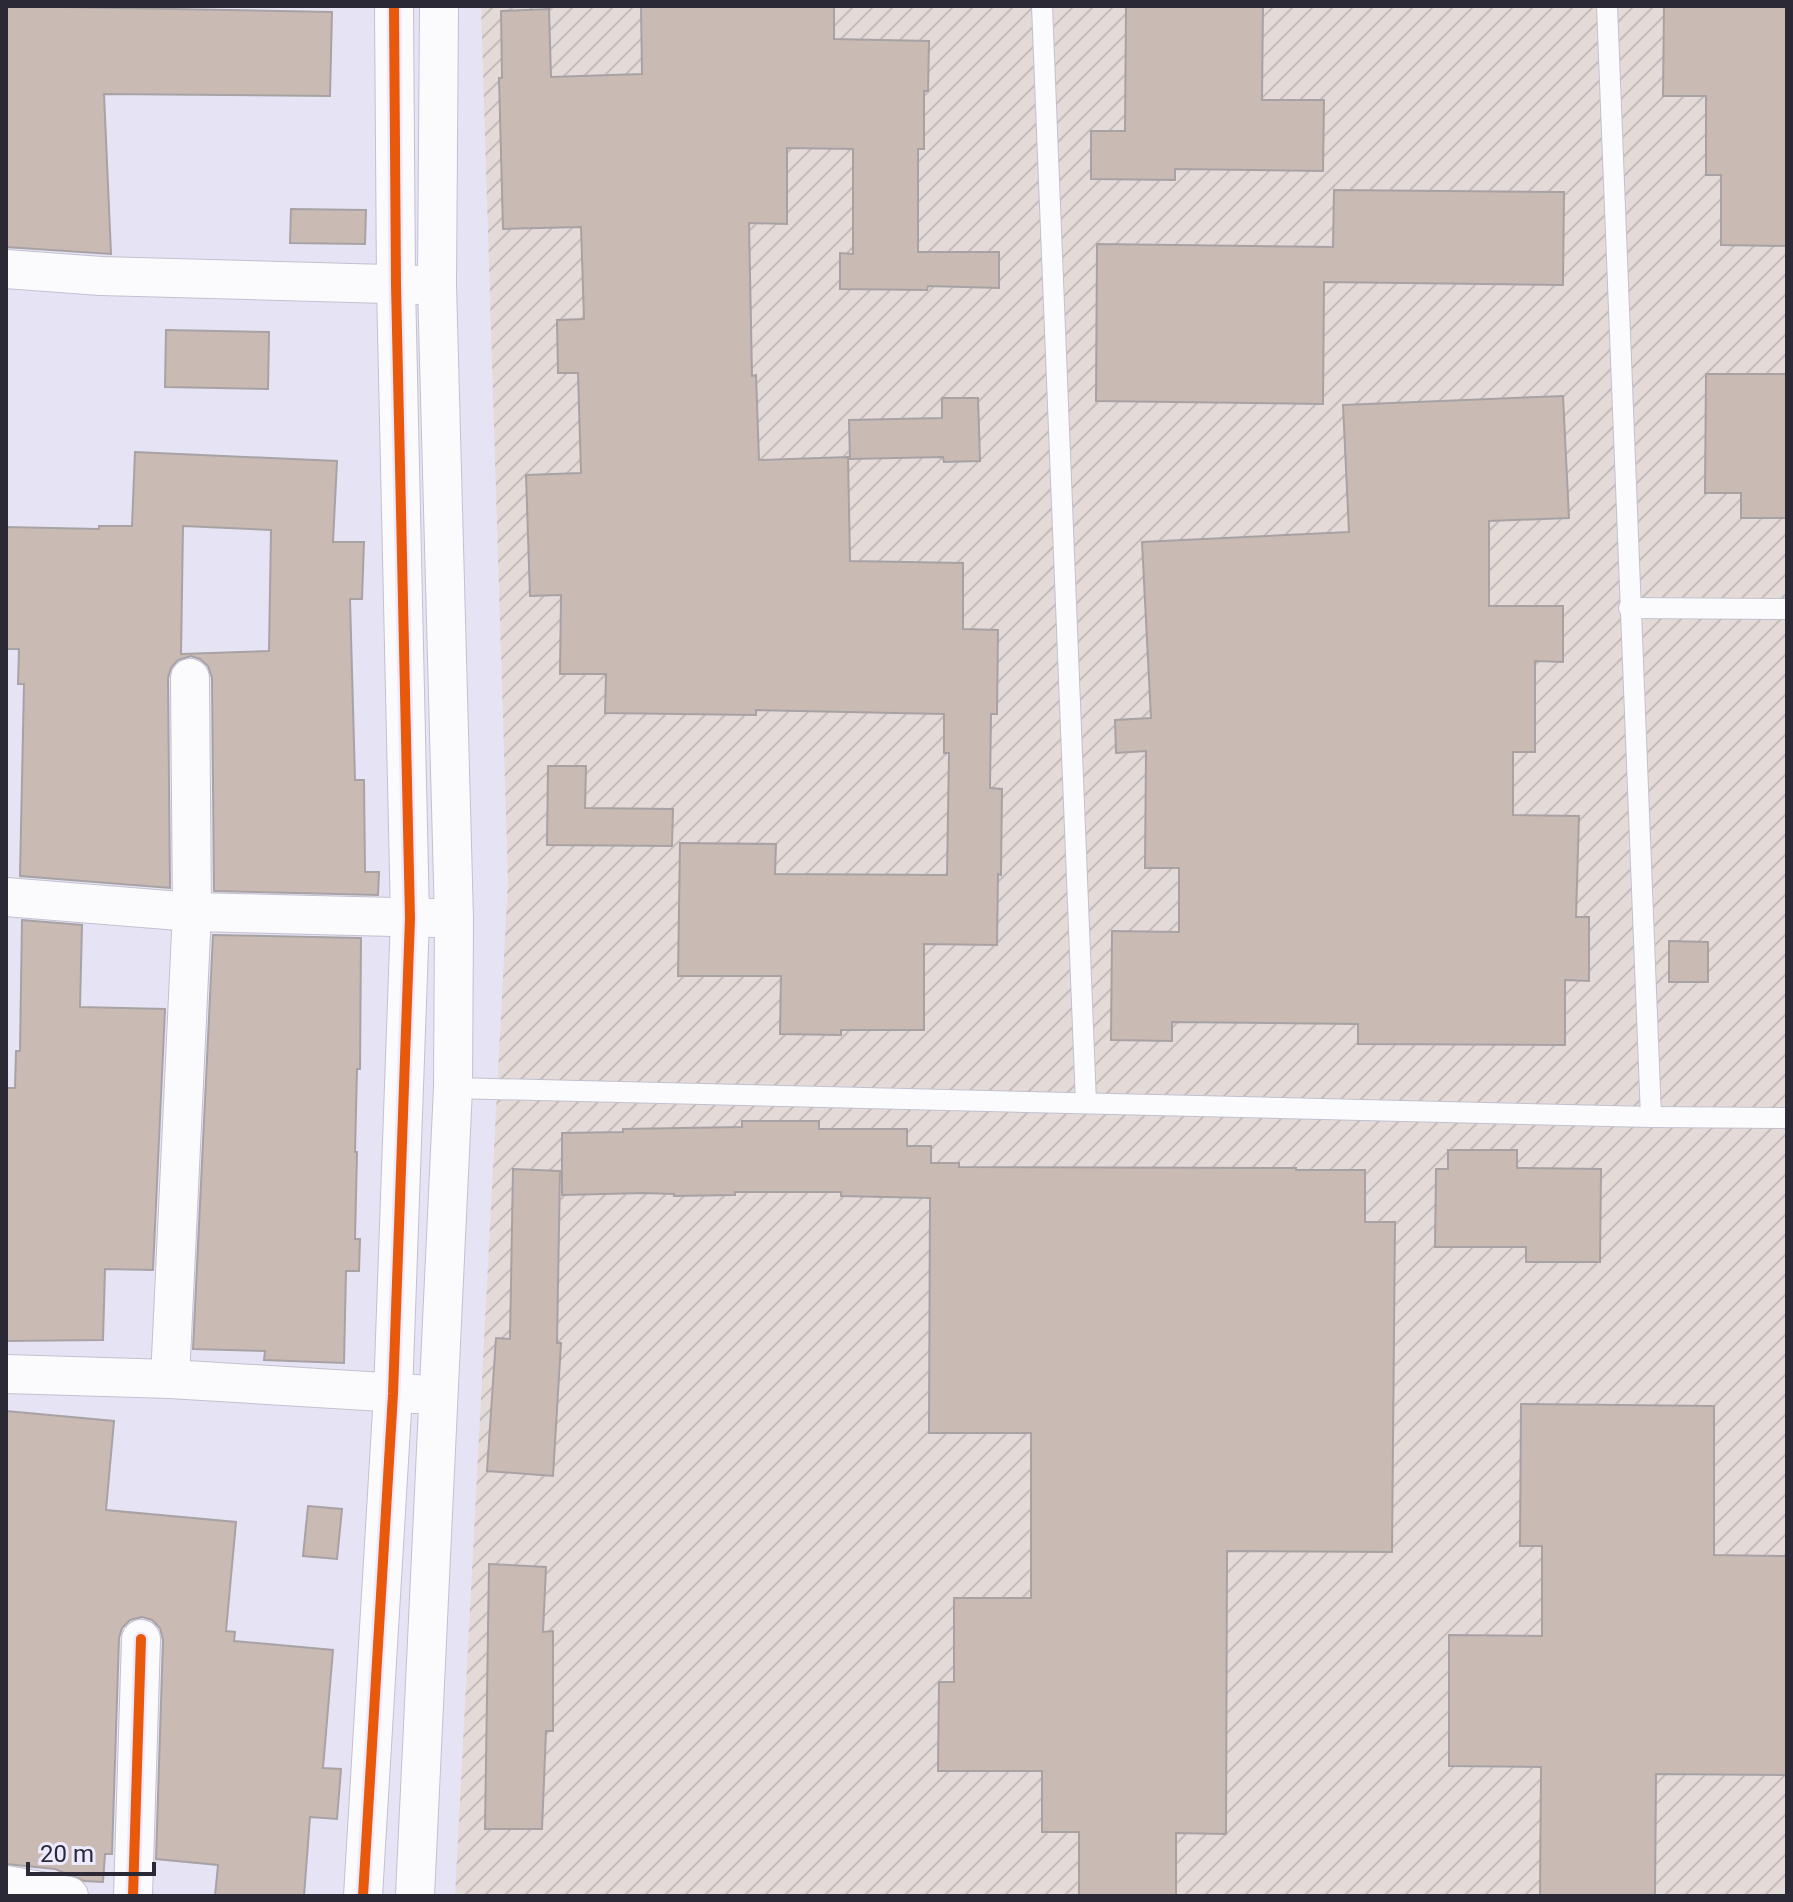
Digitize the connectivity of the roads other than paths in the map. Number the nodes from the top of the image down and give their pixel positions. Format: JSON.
{"nodes":[{"id":1,"x":394,"y":6,"type":"edge"},
{"id":2,"x":439,"y":6,"type":"edge"},
{"id":3,"x":1042,"y":6,"type":"edge"},
{"id":4,"x":1607,"y":6,"type":"edge"},
{"id":5,"x":6,"y":269,"type":"edge"},
{"id":6,"x":396,"y":285,"type":"junction"},
{"id":7,"x":437,"y":285,"type":"junction"},
{"id":8,"x":1629,"y":608,"type":"junction"},
{"id":9,"x":1787,"y":609,"type":"edge"},
{"id":10,"x":190,"y":678,"type":"dead end"},
{"id":11,"x":6,"y":897,"type":"edge"},
{"id":12,"x":192,"y":912,"type":"junction"},
{"id":13,"x":410,"y":918,"type":"junction"},
{"id":14,"x":454,"y":919,"type":"junction"},
{"id":15,"x":453,"y":1088,"type":"junction"},
{"id":16,"x":1086,"y":1103,"type":"junction"},
{"id":17,"x":1651,"y":1117,"type":"junction"},
{"id":18,"x":1787,"y":1118,"type":"edge"},
{"id":19,"x":6,"y":1374,"type":"edge"},
{"id":20,"x":170,"y":1379,"type":"junction"},
{"id":21,"x":393,"y":1394,"type":"junction"},
{"id":22,"x":439,"y":1395,"type":"junction"},
{"id":23,"x":141,"y":1639,"type":"dead end"},
{"id":24,"x":6,"y":1885,"type":"edge"},
{"id":25,"x":69,"y":1896,"type":"edge"},
{"id":26,"x":133,"y":1896,"type":"edge"},
{"id":27,"x":363,"y":1896,"type":"edge"},
{"id":28,"x":415,"y":1896,"type":"edge"}],
"edges":[{"from":1,"to":6,"type":"street"},
{"from":2,"to":7,"type":"street"},
{"from":3,"to":16,"type":"lane"},
{"from":4,"to":8,"type":"lane"},
{"from":5,"to":6,"type":"street"},
{"from":6,"to":7,"type":"street"},
{"from":6,"to":13,"type":"street"},
{"from":7,"to":14,"type":"street"},
{"from":8,"to":9,"type":"lane"},
{"from":8,"to":17,"type":"lane"},
{"from":10,"to":12,"type":"street"},
{"from":11,"to":12,"type":"street"},
{"from":12,"to":13,"type":"street"},
{"from":12,"to":20,"type":"street"},
{"from":13,"to":14,"type":"street"},
{"from":13,"to":21,"type":"street"},
{"from":14,"to":15,"type":"street"},
{"from":15,"to":16,"type":"lane"},
{"from":15,"to":22,"type":"street"},
{"from":16,"to":17,"type":"lane"},
{"from":17,"to":18,"type":"lane"},
{"from":19,"to":20,"type":"street"},
{"from":20,"to":21,"type":"street"},
{"from":21,"to":22,"type":"street"},
{"from":21,"to":27,"type":"street"},
{"from":22,"to":28,"type":"street"},
{"from":23,"to":26,"type":"street"},
{"from":24,"to":25,"type":"street"}]}
